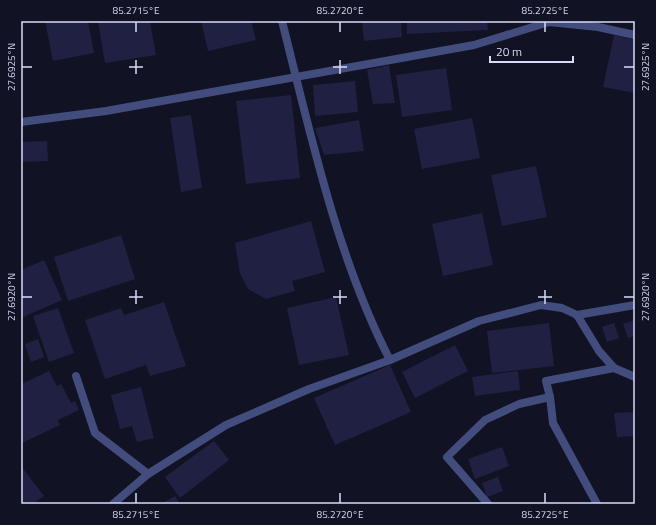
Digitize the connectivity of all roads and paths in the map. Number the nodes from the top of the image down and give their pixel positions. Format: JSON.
{"nodes":[{"id":1,"x":282,"y":21,"type":"edge"},
{"id":2,"x":635,"y":35,"type":"edge"},
{"id":3,"x":296,"y":78,"type":"junction"},
{"id":4,"x":21,"y":122,"type":"edge"},
{"id":5,"x":635,"y":305,"type":"edge"},
{"id":6,"x":576,"y":315,"type":"junction"},
{"id":7,"x":390,"y":360,"type":"junction"},
{"id":8,"x":614,"y":368,"type":"junction"},
{"id":9,"x":76,"y":376,"type":"dead end"},
{"id":10,"x":635,"y":377,"type":"edge"},
{"id":11,"x":550,"y":397,"type":"junction"},
{"id":12,"x":148,"y":474,"type":"junction"},
{"id":13,"x":113,"y":504,"type":"edge"},
{"id":14,"x":488,"y":504,"type":"edge"},
{"id":15,"x":598,"y":504,"type":"edge"}],
"edges":[{"from":1,"to":3,"type":"street"},
{"from":2,"to":3,"type":"street"},
{"from":3,"to":4,"type":"street"},
{"from":3,"to":7,"type":"street"},
{"from":5,"to":6,"type":"street"},
{"from":6,"to":7,"type":"street"},
{"from":6,"to":8,"type":"street"},
{"from":7,"to":12,"type":"street"},
{"from":8,"to":10,"type":"street"},
{"from":8,"to":11,"type":"street"},
{"from":9,"to":12,"type":"street"},
{"from":11,"to":14,"type":"street"},
{"from":11,"to":15,"type":"street"},
{"from":12,"to":13,"type":"street"}]}
